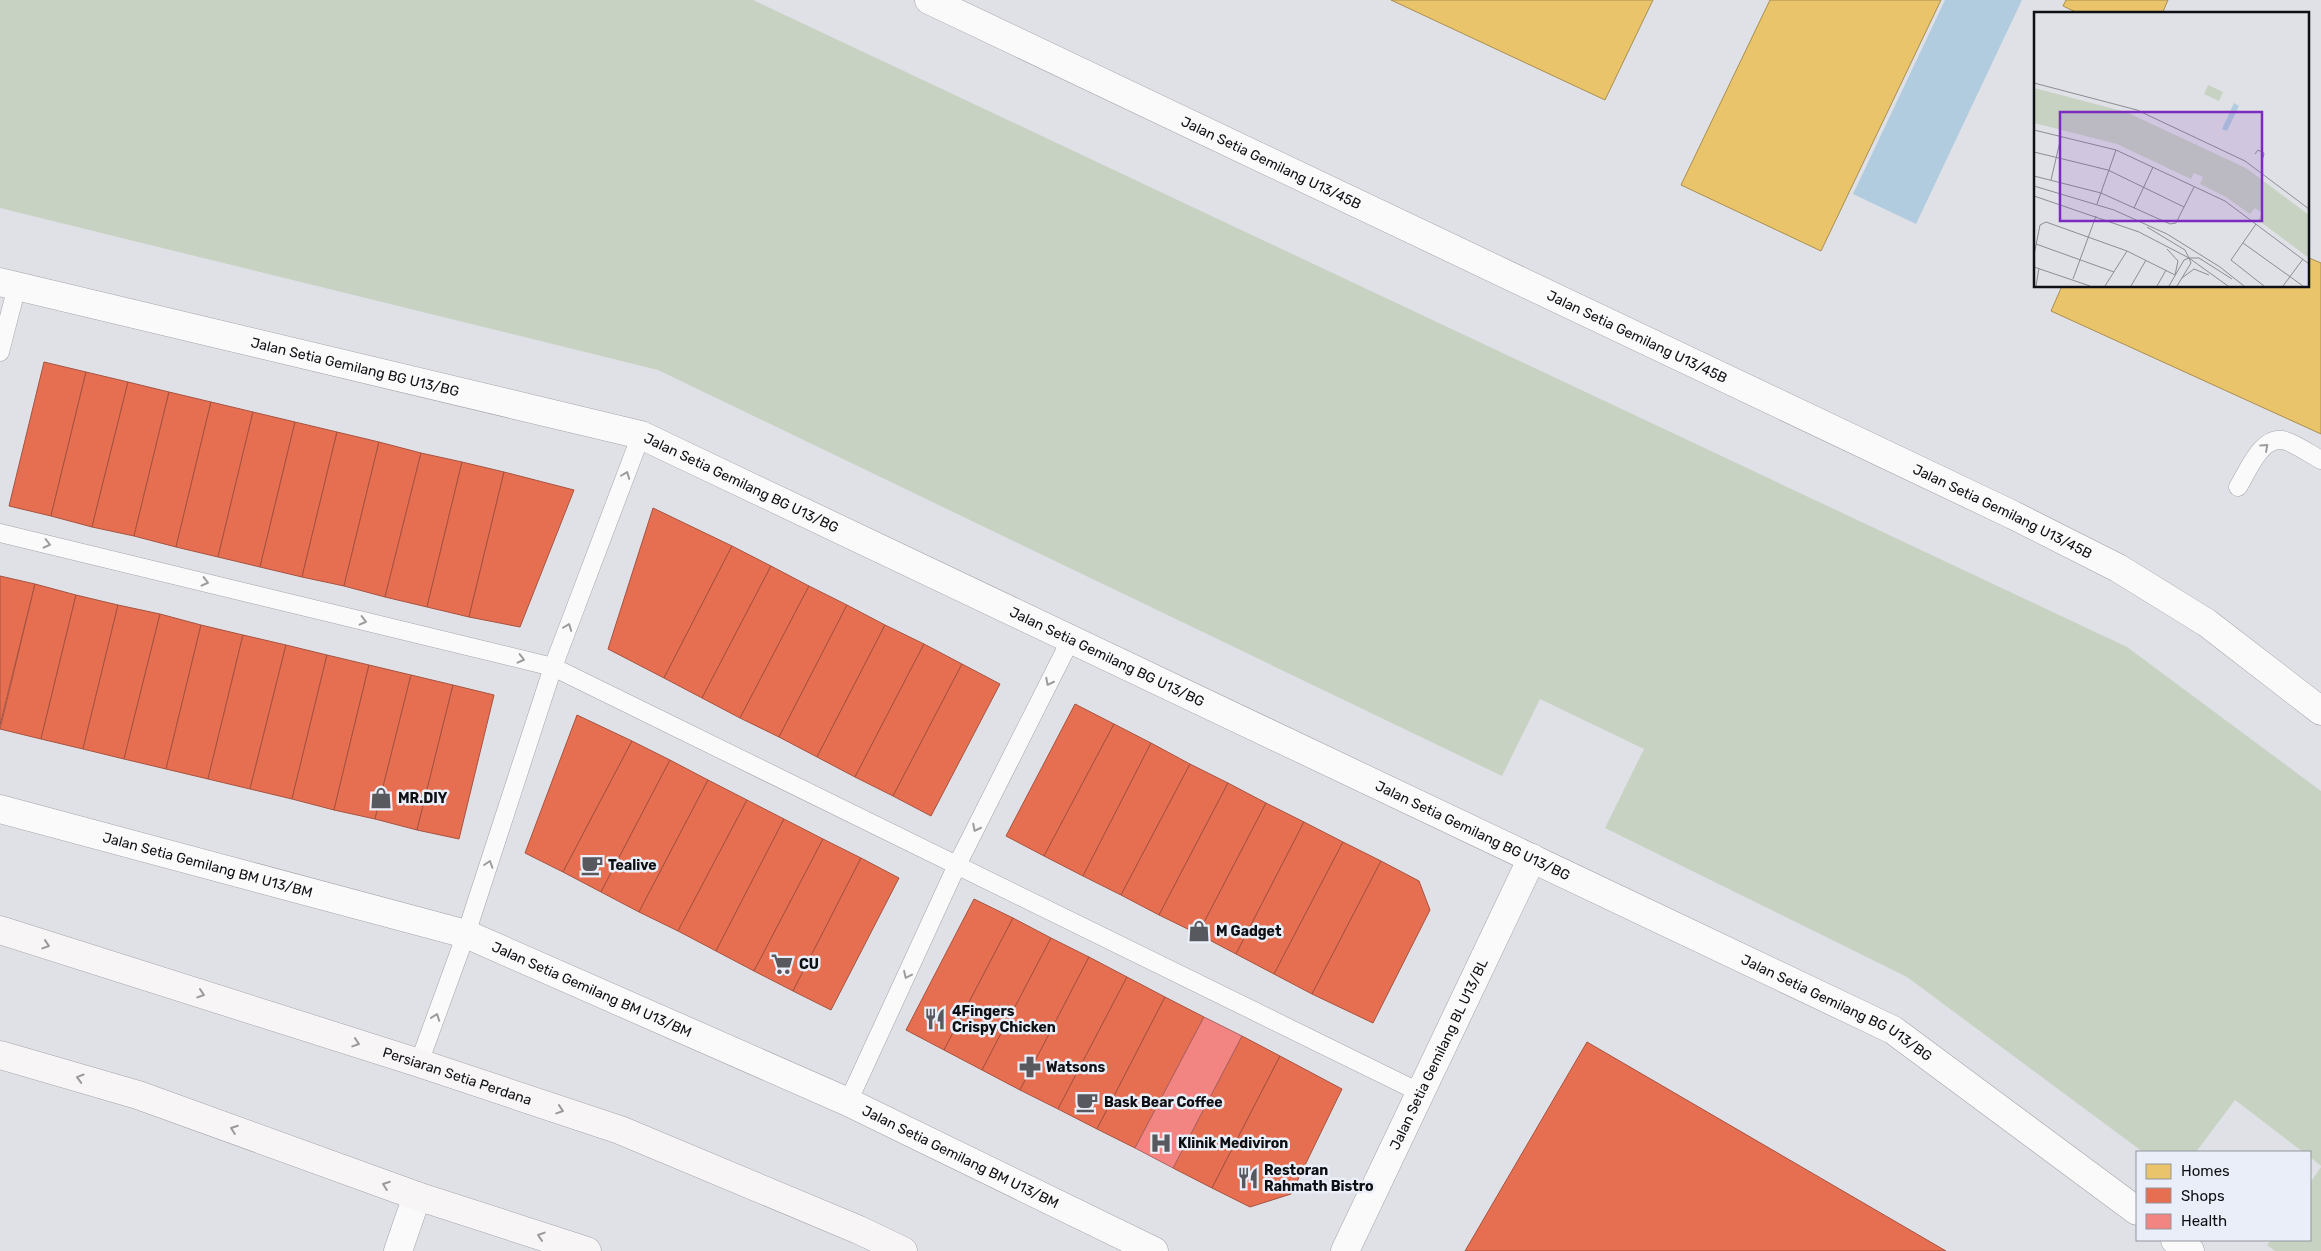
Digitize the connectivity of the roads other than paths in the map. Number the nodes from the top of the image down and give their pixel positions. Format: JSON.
{"nodes":[{"id":1,"x":929,"y":0,"type":"edge"},
{"id":2,"x":8,"y":284,"type":"edge"},
{"id":3,"x":0,"y":352,"type":"edge"},
{"id":4,"x":641,"y":434,"type":"junction"},
{"id":5,"x":2321,"y":460,"type":"edge"},
{"id":6,"x":2238,"y":487,"type":"dead end"},
{"id":7,"x":0,"y":533,"type":"edge"},
{"id":8,"x":1071,"y":639,"type":"junction"},
{"id":9,"x":553,"y":667,"type":"junction"},
{"id":10,"x":2321,"y":711,"type":"edge"},
{"id":11,"x":0,"y":808,"type":"edge"},
{"id":12,"x":1532,"y":858,"type":"junction"},
{"id":13,"x":957,"y":865,"type":"junction"},
{"id":14,"x":0,"y":930,"type":"edge"},
{"id":15,"x":466,"y":934,"type":"junction"},
{"id":16,"x":0,"y":1055,"type":"edge"},
{"id":17,"x":419,"y":1063,"type":"junction"},
{"id":18,"x":1421,"y":1093,"type":"junction"},
{"id":19,"x":848,"y":1102,"type":"junction"},
{"id":20,"x":417,"y":1196,"type":"junction"},
{"id":21,"x":2136,"y":1210,"type":"edge"},
{"id":22,"x":2176,"y":1241,"type":"edge"},
{"id":23,"x":398,"y":1251,"type":"edge"},
{"id":24,"x":587,"y":1251,"type":"edge"},
{"id":25,"x":902,"y":1251,"type":"edge"},
{"id":26,"x":1154,"y":1251,"type":"edge"},
{"id":27,"x":1345,"y":1251,"type":"edge"},
{"id":28,"x":2190,"y":1251,"type":"edge"}],
"edges":[{"from":1,"to":10,"type":"street","name":"Jalan Setia Gemilang U13/45B"},
{"from":2,"to":3,"type":"lane"},
{"from":2,"to":4,"type":"street","name":"Jalan Setia Gemilang BG U13/BG"},
{"from":4,"to":8,"type":"street","name":"Jalan Setia Gemilang BG U13/BG"},
{"from":9,"to":4,"type":"lane","one_way":true},
{"from":6,"to":5,"type":"lane","one_way":true},
{"from":7,"to":9,"type":"lane","one_way":true},
{"from":8,"to":12,"type":"street","name":"Jalan Setia Gemilang BG U13/BG"},
{"from":8,"to":13,"type":"lane","one_way":true},
{"from":9,"to":13,"type":"lane"},
{"from":15,"to":9,"type":"lane","one_way":true},
{"from":11,"to":15,"type":"street","name":"Jalan Setia Gemilang BM U13/BM"},
{"from":12,"to":18,"type":"street","name":"Jalan Setia Gemilang BL U13/BL"},
{"from":12,"to":21,"type":"street","name":"Jalan Setia Gemilang BG U13/BG"},
{"from":13,"to":18,"type":"lane"},
{"from":13,"to":19,"type":"lane","one_way":true},
{"from":14,"to":17,"type":"main road","name":"Persiaran Setia Perdana","one_way":true},
{"from":17,"to":15,"type":"lane","one_way":true},
{"from":15,"to":19,"type":"street","name":"Jalan Setia Gemilang BM U13/BM"},
{"from":20,"to":16,"type":"main road","one_way":true},
{"from":17,"to":25,"type":"main road","name":"Persiaran Setia Perdana","one_way":true},
{"from":18,"to":27,"type":"street","name":"Jalan Setia Gemilang BL U13/BL"},
{"from":19,"to":26,"type":"street","name":"Jalan Setia Gemilang BM U13/BM"},
{"from":20,"to":23,"type":"street"},
{"from":24,"to":20,"type":"main road","one_way":true},
{"from":22,"to":28,"type":"street"}]}
